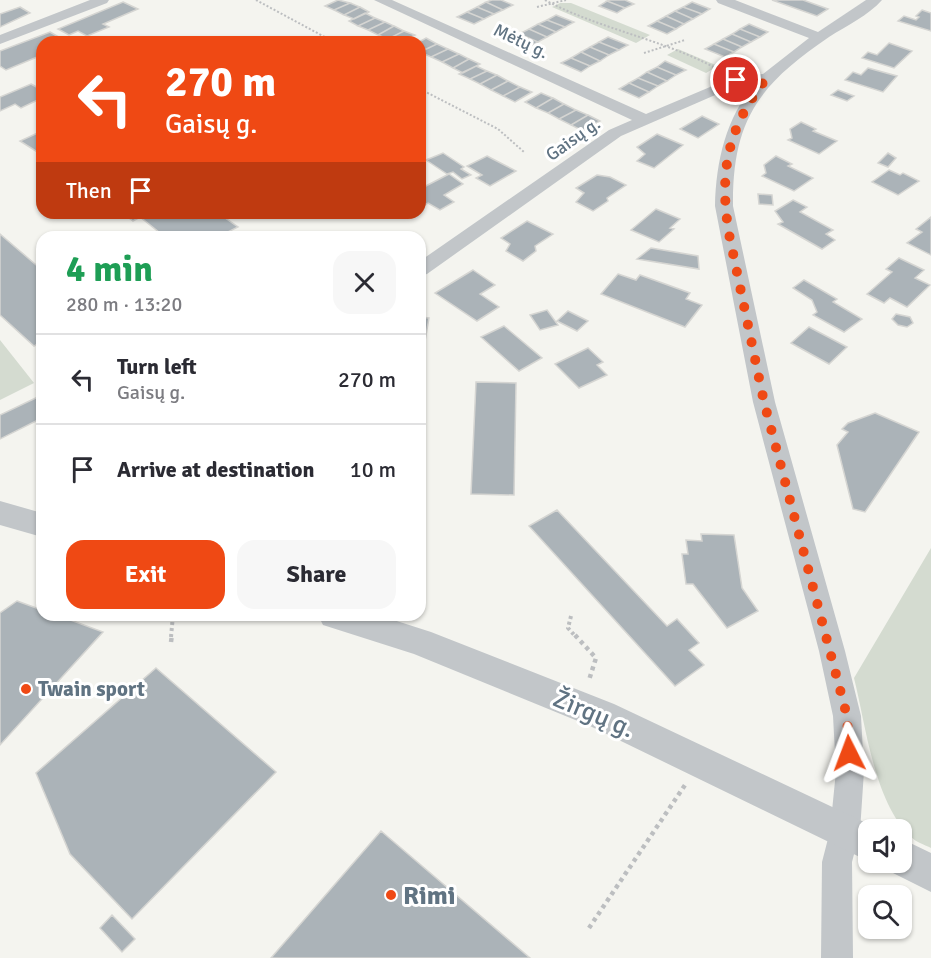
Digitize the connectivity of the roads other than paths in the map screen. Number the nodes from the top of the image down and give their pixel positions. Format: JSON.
{"nodes":[{"id":1,"x":102,"y":0,"type":"edge"},
{"id":2,"x":381,"y":0,"type":"edge"},
{"id":3,"x":723,"y":0,"type":"edge"},
{"id":4,"x":875,"y":0,"type":"edge"},
{"id":5,"x":820,"y":37,"type":"junction"},
{"id":6,"x":0,"y":40,"type":"edge"},
{"id":7,"x":766,"y":79,"type":"junction"},
{"id":8,"x":644,"y":119,"type":"junction"},
{"id":9,"x":426,"y":266,"type":"edge"},
{"id":10,"x":0,"y":513,"type":"edge"},
{"id":11,"x":36,"y":523,"type":"edge"},
{"id":12,"x":353,"y":621,"type":"edge"},
{"id":13,"x":857,"y":837,"type":"edge"},
{"id":14,"x":912,"y":863,"type":"edge"},
{"id":15,"x":931,"y":873,"type":"edge"},
{"id":16,"x":837,"y":958,"type":"edge"}],
"edges":[{"from":1,"to":6,"type":"street"},
{"from":2,"to":8,"type":"street","name":"Mėtų g."},
{"from":3,"to":5,"type":"street"},
{"from":4,"to":5,"type":"street"},
{"from":5,"to":7,"type":"street"},
{"from":7,"to":8,"type":"street","name":"Gaisų g."},
{"from":7,"to":13,"type":"street"},
{"from":8,"to":9,"type":"street","name":"Gaisų g."},
{"from":10,"to":11,"type":"street"},
{"from":12,"to":13,"type":"street","name":"Žirgų g."},
{"from":13,"to":16,"type":"street"},
{"from":14,"to":15,"type":"street"}]}
